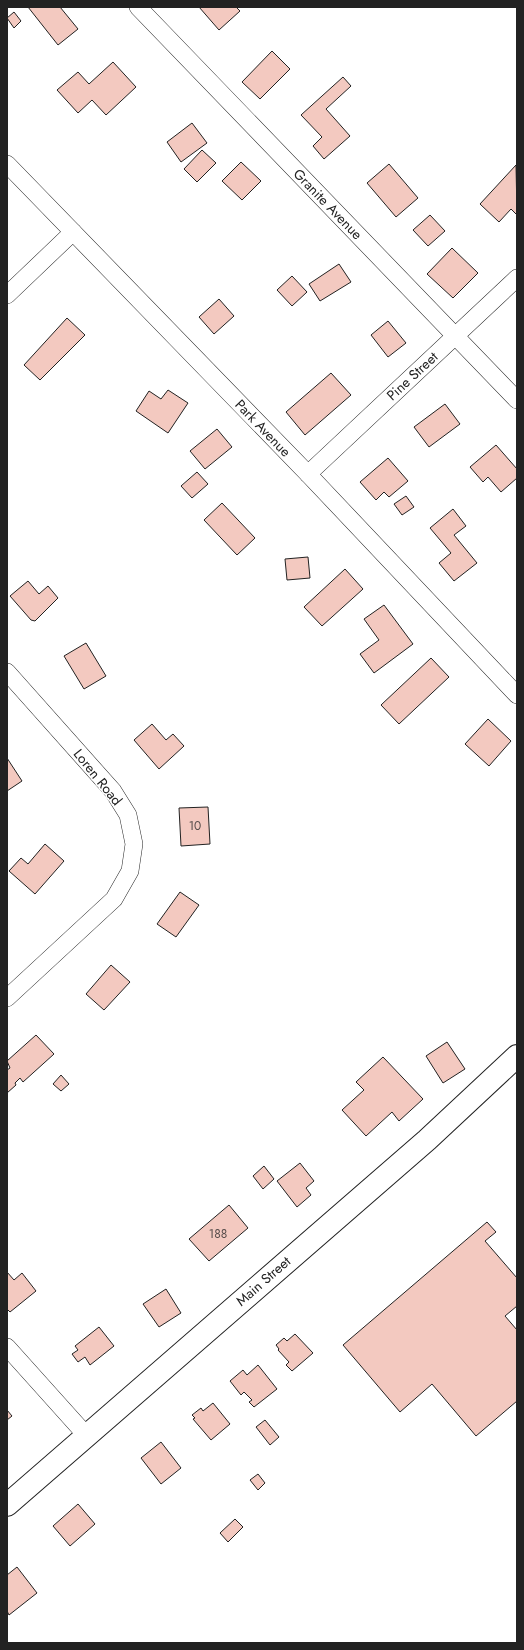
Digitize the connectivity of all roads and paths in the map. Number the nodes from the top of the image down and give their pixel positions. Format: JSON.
{"nodes":[{"id":1,"x":138,"y":7,"type":"edge"},
{"id":2,"x":7,"y":164,"type":"edge"},
{"id":3,"x":73,"y":232,"type":"junction"},
{"id":4,"x":517,"y":278,"type":"edge"},
{"id":5,"x":7,"y":294,"type":"edge"},
{"id":6,"x":455,"y":336,"type":"junction"},
{"id":7,"x":517,"y":400,"type":"edge"},
{"id":8,"x":308,"y":474,"type":"junction"},
{"id":9,"x":7,"y":672,"type":"edge"},
{"id":10,"x":517,"y":695,"type":"edge"},
{"id":11,"x":7,"y":998,"type":"edge"},
{"id":12,"x":517,"y":1056,"type":"edge"},
{"id":13,"x":7,"y":1347,"type":"edge"},
{"id":14,"x":86,"y":1435,"type":"junction"},
{"id":15,"x":7,"y":1505,"type":"edge"}],
"edges":[{"from":1,"to":6,"type":"street","name":"Granite Avenue"},
{"from":2,"to":3,"type":"street","name":"Park Avenue"},
{"from":3,"to":5,"type":"street"},
{"from":3,"to":8,"type":"street","name":"Park Avenue"},
{"from":4,"to":6,"type":"street","name":"Pine Street"},
{"from":6,"to":7,"type":"street","name":"Granite Avenue"},
{"from":6,"to":8,"type":"street","name":"Pine Street"},
{"from":8,"to":10,"type":"street","name":"Park Avenue"},
{"from":9,"to":11,"type":"street","name":"Loren Road"},
{"from":12,"to":14,"type":"main road","name":"Main Street"},
{"from":13,"to":14,"type":"street"},
{"from":14,"to":15,"type":"main road","name":"Main Street"}]}
